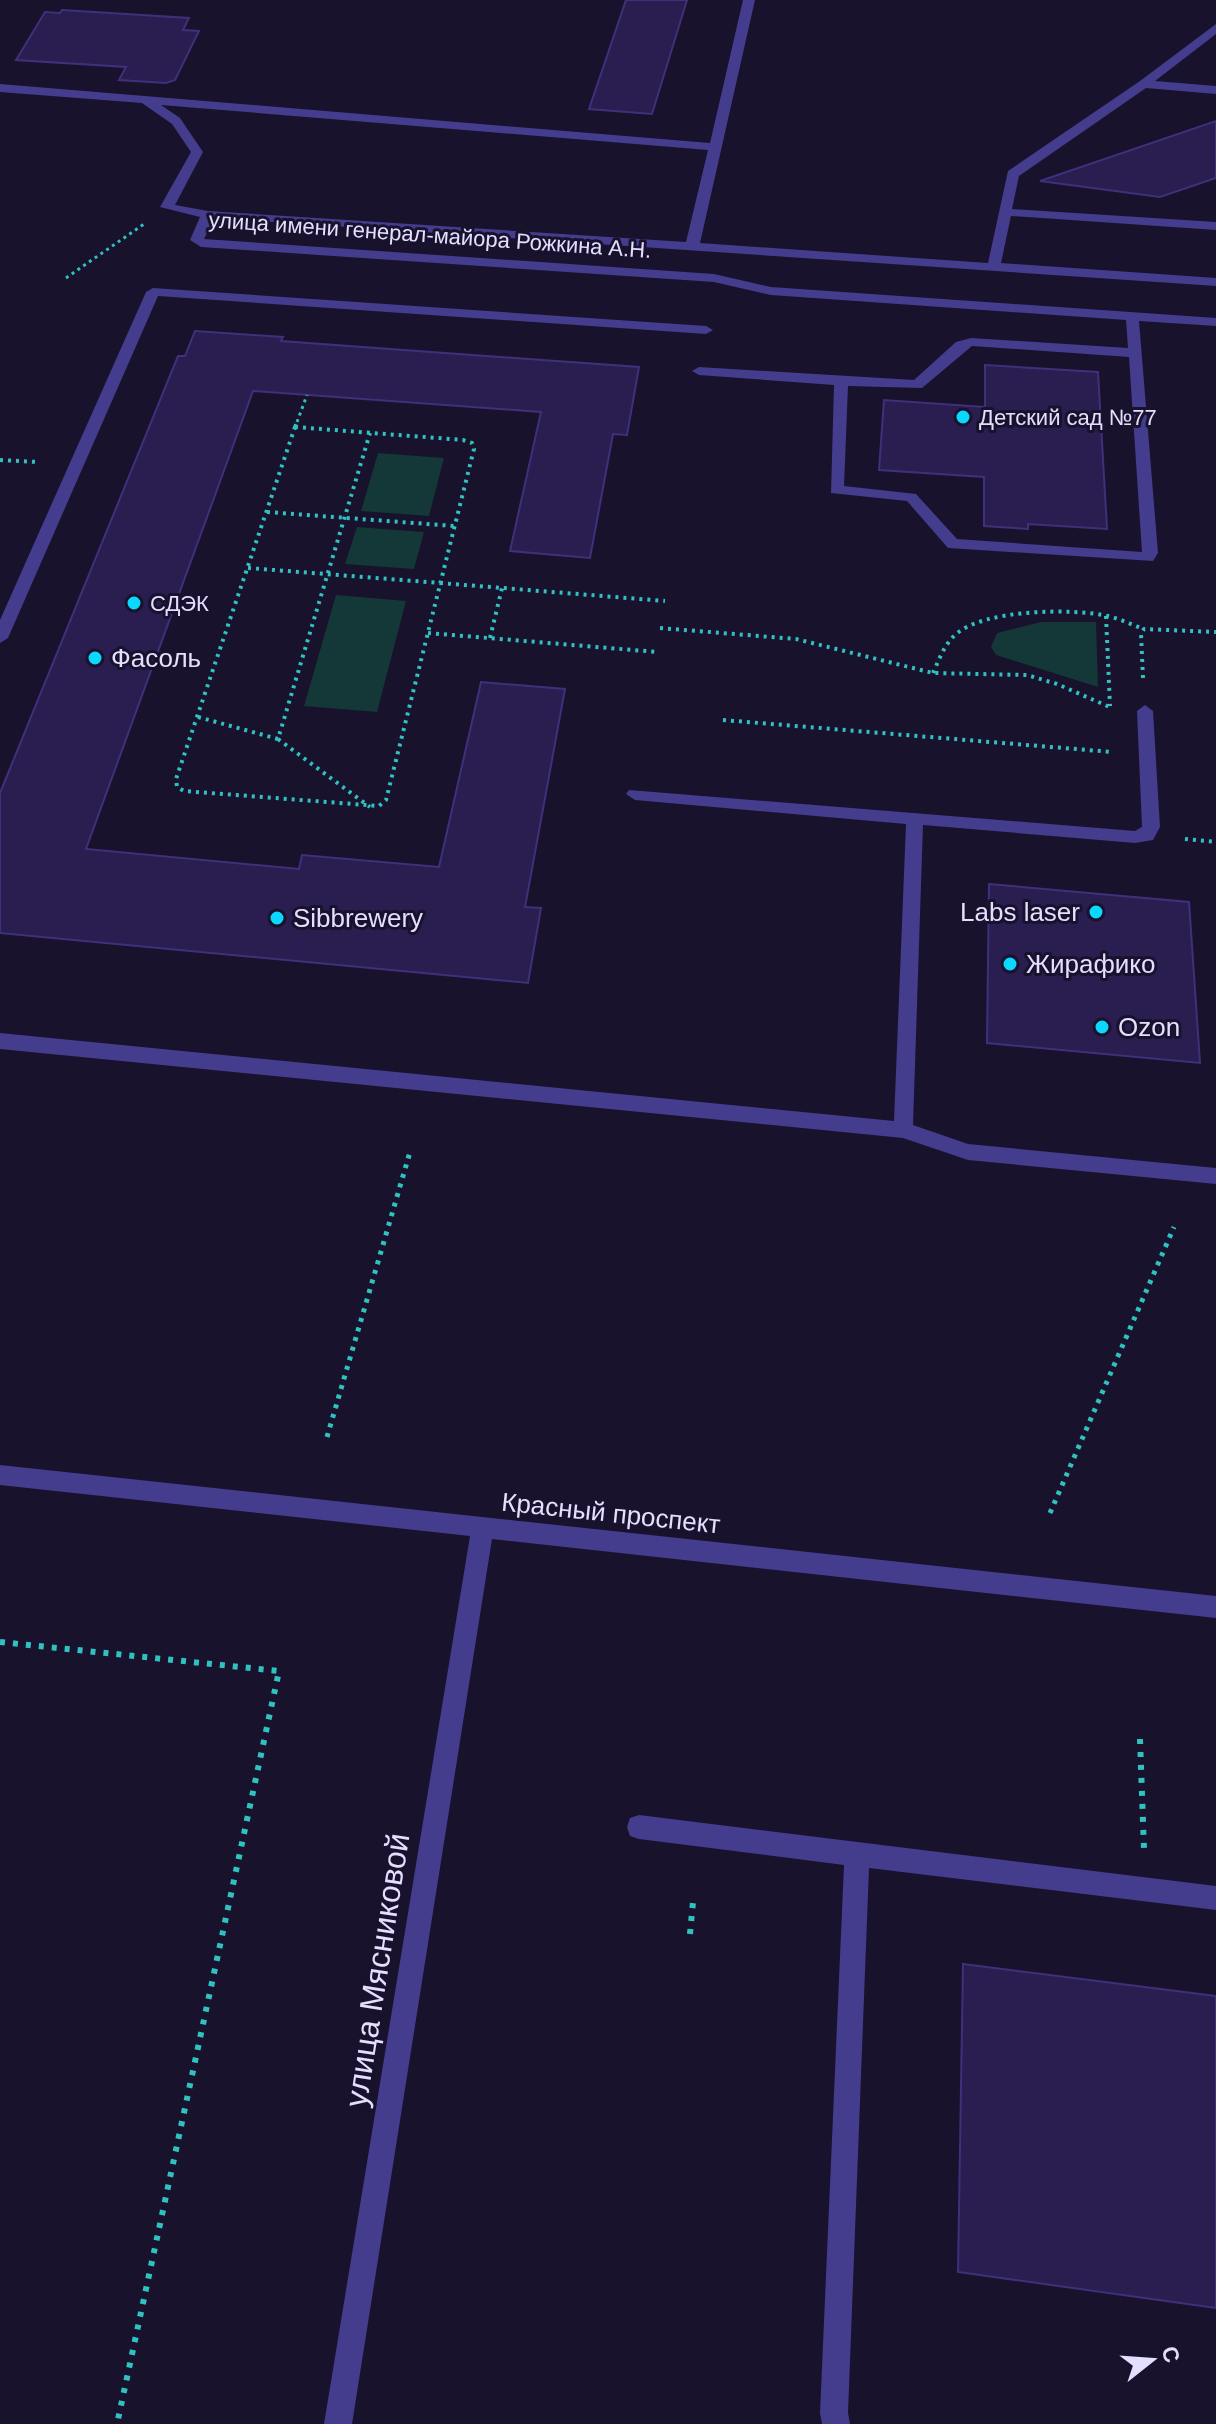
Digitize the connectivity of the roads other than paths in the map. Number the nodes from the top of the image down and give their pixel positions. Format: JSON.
{"nodes":[{"id":1,"x":749,"y":0,"type":"edge"},
{"id":2,"x":1216,"y":28,"type":"edge"},
{"id":3,"x":1144,"y":84,"type":"junction"},
{"id":4,"x":0,"y":88,"type":"edge"},
{"id":5,"x":1216,"y":90,"type":"edge"},
{"id":6,"x":145,"y":100,"type":"junction"},
{"id":7,"x":715,"y":147,"type":"junction"},
{"id":8,"x":1004,"y":212,"type":"junction"},
{"id":9,"x":209,"y":215,"type":"junction"},
{"id":10,"x":1216,"y":226,"type":"edge"},
{"id":11,"x":692,"y":247,"type":"junction"},
{"id":12,"x":994,"y":266,"type":"junction"},
{"id":13,"x":1216,"y":282,"type":"edge"},
{"id":14,"x":1132,"y":316,"type":"junction"},
{"id":15,"x":1216,"y":322,"type":"edge"},
{"id":16,"x":706,"y":330,"type":"dead end"},
{"id":17,"x":1135,"y":353,"type":"junction"},
{"id":18,"x":699,"y":371,"type":"dead end"},
{"id":19,"x":841,"y":381,"type":"junction"},
{"id":20,"x":0,"y":638,"type":"edge"},
{"id":21,"x":1145,"y":711,"type":"road end"},
{"id":22,"x":635,"y":794,"type":"dead end"},
{"id":23,"x":915,"y":818,"type":"junction"},
{"id":24,"x":0,"y":1041,"type":"edge"},
{"id":25,"x":903,"y":1130,"type":"junction"},
{"id":26,"x":1216,"y":1176,"type":"edge"},
{"id":27,"x":0,"y":1475,"type":"edge"},
{"id":28,"x":483,"y":1527,"type":"junction"},
{"id":29,"x":1216,"y":1607,"type":"edge"},
{"id":30,"x":639,"y":1827,"type":"dead end"},
{"id":31,"x":857,"y":1854,"type":"junction"},
{"id":32,"x":1216,"y":1898,"type":"edge"},
{"id":33,"x":338,"y":2424,"type":"edge"},
{"id":34,"x":836,"y":2424,"type":"edge"}],
"edges":[{"from":1,"to":7,"type":"street"},
{"from":2,"to":3,"type":"street"},
{"from":3,"to":5,"type":"street"},
{"from":3,"to":8,"type":"street"},
{"from":4,"to":6,"type":"street"},
{"from":6,"to":7,"type":"street"},
{"from":6,"to":9,"type":"street"},
{"from":7,"to":11,"type":"street"},
{"from":8,"to":10,"type":"street"},
{"from":8,"to":12,"type":"street"},
{"from":9,"to":11,"type":"street","name":"улица имени генерал-майора Рожкина А.Н."},
{"from":9,"to":14,"type":"street","name":"улица имени генерал-майора Рожкина А.Н."},
{"from":11,"to":12,"type":"street","name":"улица имени генерал-майора Рожкина А.Н."},
{"from":12,"to":13,"type":"street","name":"улица имени генерал-майора Рожкина А.Н."},
{"from":14,"to":15,"type":"street","name":"улица имени генерал-майора Рожкина А.Н."},
{"from":14,"to":17,"type":"street"},
{"from":16,"to":20,"type":"street"},
{"from":17,"to":19,"type":"street"},
{"from":17,"to":19,"type":"street"},
{"from":18,"to":19,"type":"street"},
{"from":21,"to":23,"type":"street"},
{"from":22,"to":23,"type":"street"},
{"from":23,"to":25,"type":"street"},
{"from":24,"to":25,"type":"street"},
{"from":25,"to":26,"type":"street"},
{"from":27,"to":28,"type":"street","name":"Красный проспект"},
{"from":28,"to":29,"type":"street","name":"Красный проспект"},
{"from":28,"to":33,"type":"street","name":"улица Мясниковой"},
{"from":30,"to":31,"type":"street"},
{"from":31,"to":32,"type":"street"},
{"from":31,"to":34,"type":"street"}]}
